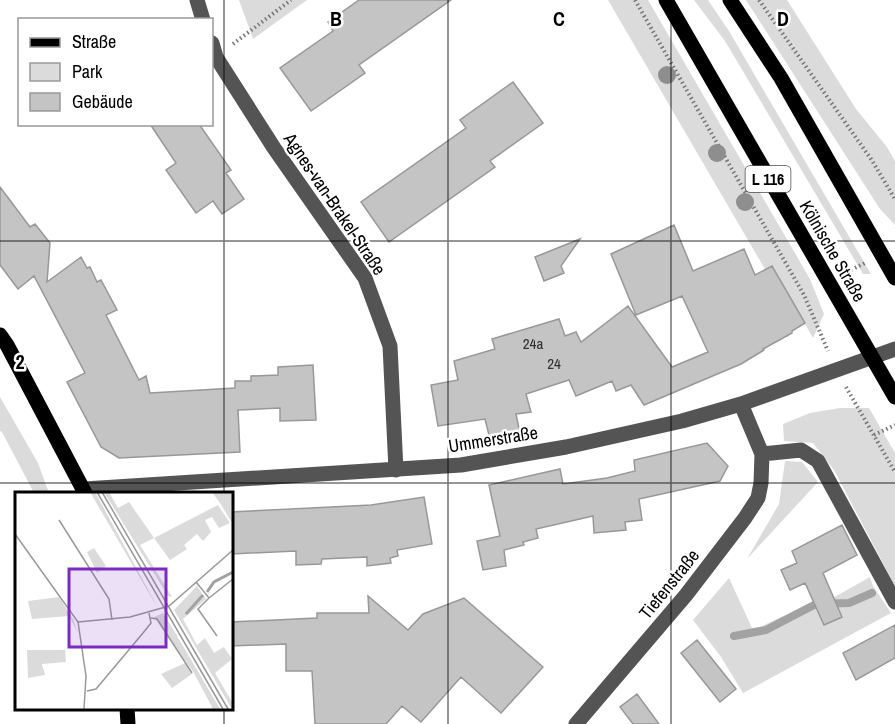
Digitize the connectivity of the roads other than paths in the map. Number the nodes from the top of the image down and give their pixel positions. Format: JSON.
{"nodes":[{"id":1,"x":197,"y":0,"type":"edge"},
{"id":2,"x":666,"y":0,"type":"edge"},
{"id":3,"x":730,"y":0,"type":"edge"},
{"id":4,"x":202,"y":18,"type":"edge"},
{"id":5,"x":214,"y":50,"type":"edge"},
{"id":6,"x":895,"y":278,"type":"edge"},
{"id":7,"x":0,"y":335,"type":"edge"},
{"id":8,"x":895,"y":349,"type":"edge"},
{"id":9,"x":872,"y":357,"type":"junction"},
{"id":10,"x":895,"y":397,"type":"edge"},
{"id":11,"x":741,"y":404,"type":"junction"},
{"id":12,"x":762,"y":454,"type":"junction"},
{"id":13,"x":396,"y":470,"type":"junction"},
{"id":14,"x":84,"y":491,"type":"edge"},
{"id":15,"x":895,"y":602,"type":"edge"},
{"id":16,"x":127,"y":709,"type":"edge"},
{"id":17,"x":129,"y":724,"type":"edge"},
{"id":18,"x":576,"y":724,"type":"edge"}],
"edges":[{"from":1,"to":4,"type":"street"},
{"from":2,"to":9,"type":"main road","name":"Kölnische Straße","number":"L 116"},
{"from":3,"to":6,"type":"main road"},
{"from":5,"to":13,"type":"street","name":"Agnes-van-Brakel-Straße"},
{"from":7,"to":14,"type":"main road"},
{"from":8,"to":9,"type":"street","name":"Ummerstraße"},
{"from":9,"to":10,"type":"main road","name":"Kölnische Straße","number":"L 116"},
{"from":9,"to":11,"type":"street","name":"Ummerstraße"},
{"from":11,"to":12,"type":"street","name":"Tiefenstraße"},
{"from":11,"to":13,"type":"street","name":"Ummerstraße"},
{"from":12,"to":15,"type":"street"},
{"from":12,"to":18,"type":"street","name":"Tiefenstraße"},
{"from":13,"to":14,"type":"street","name":"Ummerstraße"},
{"from":16,"to":17,"type":"main road"}]}
